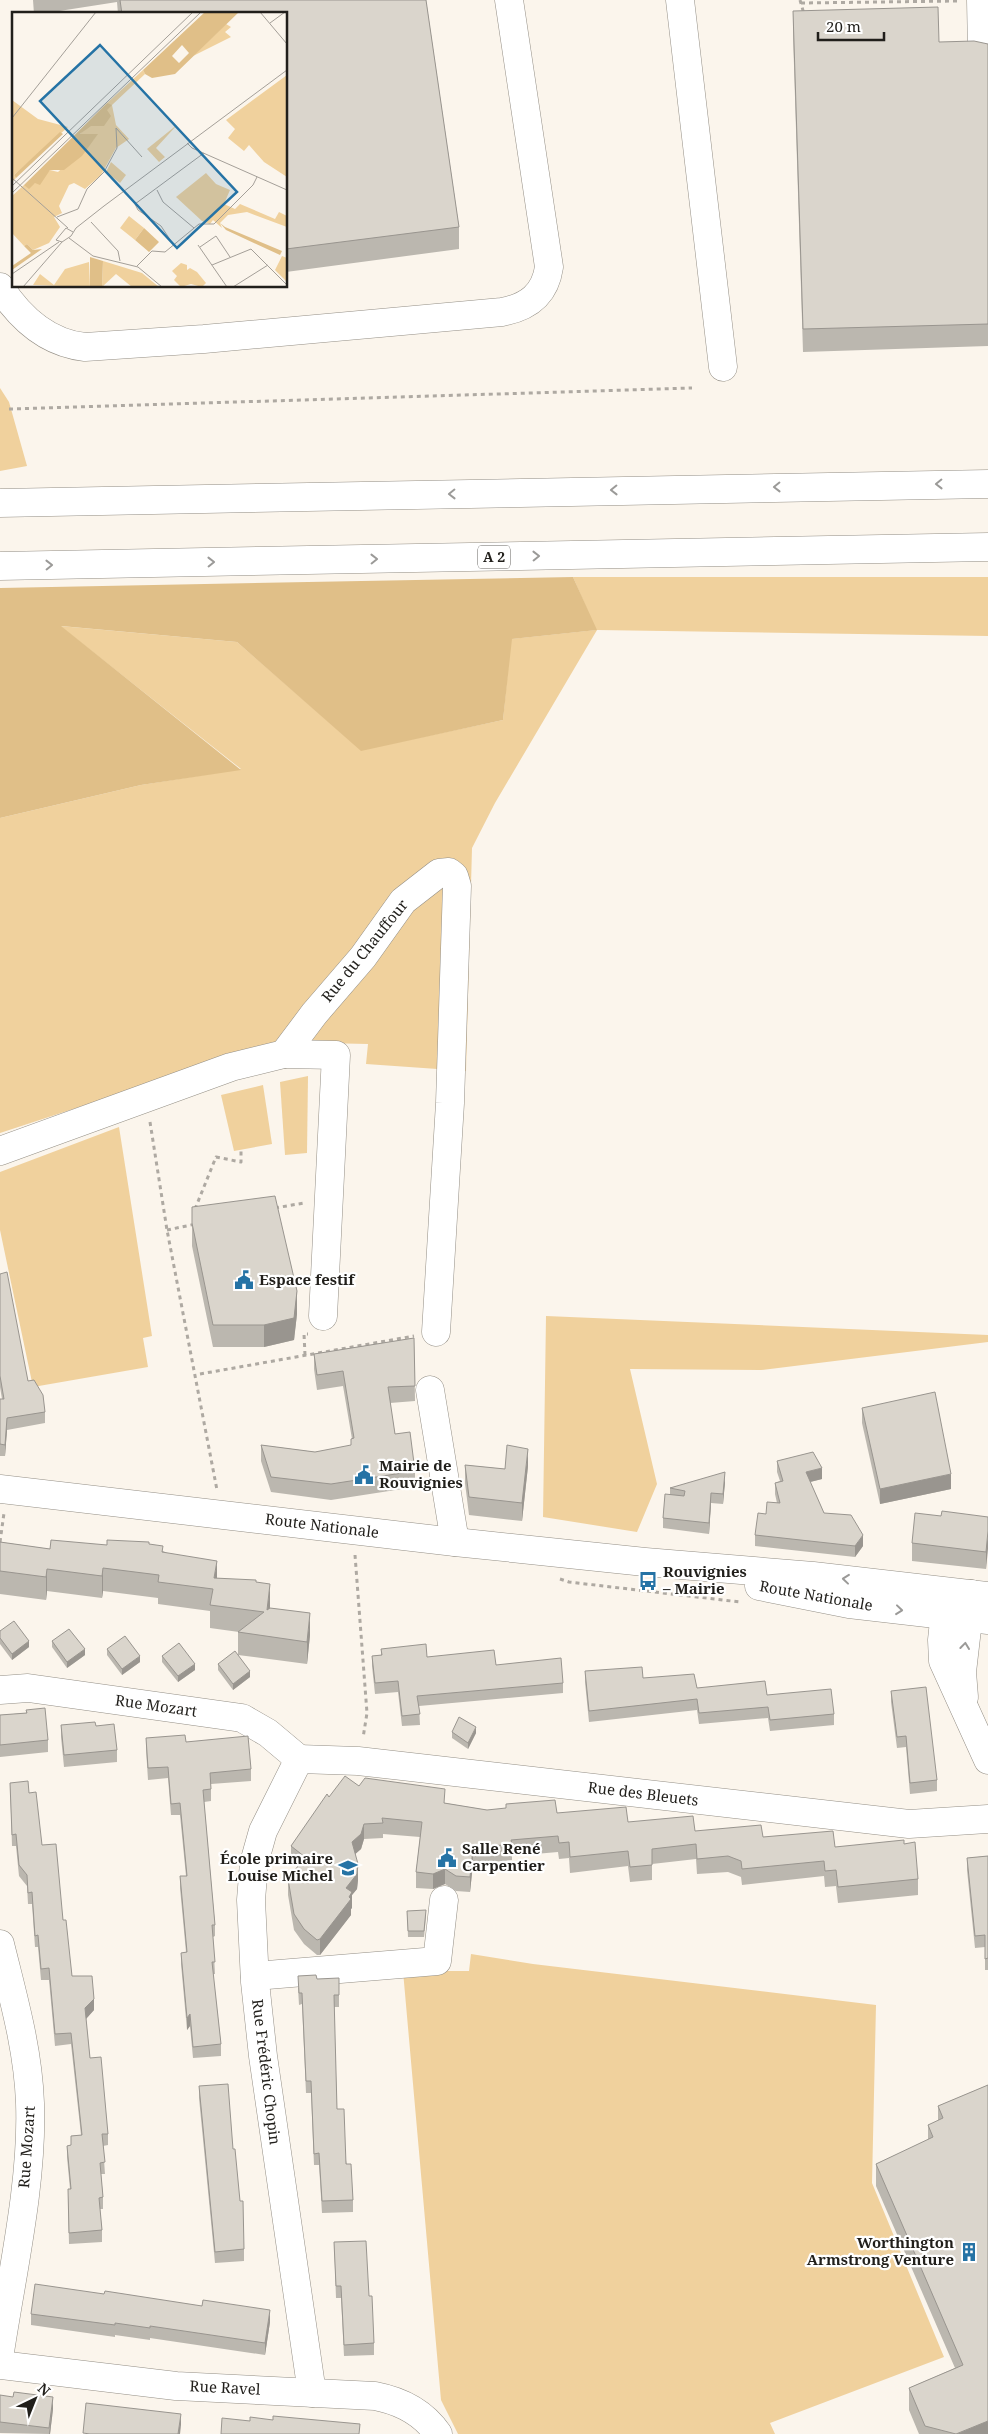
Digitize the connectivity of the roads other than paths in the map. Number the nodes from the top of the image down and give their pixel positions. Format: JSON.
{"nodes":[{"id":1,"x":508,"y":0,"type":"edge"},
{"id":2,"x":680,"y":0,"type":"edge"},
{"id":3,"x":981,"y":0,"type":"edge"},
{"id":4,"x":988,"y":51,"type":"edge"},
{"id":5,"x":0,"y":287,"type":"edge"},
{"id":6,"x":723,"y":367,"type":"dead end"},
{"id":7,"x":988,"y":484,"type":"edge"},
{"id":8,"x":0,"y":503,"type":"edge"},
{"id":9,"x":988,"y":547,"type":"edge"},
{"id":10,"x":0,"y":566,"type":"edge"},
{"id":11,"x":284,"y":1054,"type":"junction"},
{"id":12,"x":0,"y":1151,"type":"edge"},
{"id":13,"x":323,"y":1316,"type":"dead end"},
{"id":14,"x":436,"y":1332,"type":"road end"},
{"id":15,"x":430,"y":1390,"type":"dead end"},
{"id":16,"x":0,"y":1489,"type":"edge"},
{"id":17,"x":455,"y":1542,"type":"junction"},
{"id":18,"x":968,"y":1605,"type":"edge"},
{"id":19,"x":0,"y":1690,"type":"edge"},
{"id":20,"x":299,"y":1759,"type":"junction"},
{"id":21,"x":988,"y":1760,"type":"edge"},
{"id":22,"x":988,"y":1819,"type":"edge"},
{"id":23,"x":444,"y":1900,"type":"dead end"},
{"id":24,"x":0,"y":1944,"type":"edge"},
{"id":25,"x":255,"y":1976,"type":"junction"},
{"id":26,"x":0,"y":2352,"type":"edge"},
{"id":27,"x":0,"y":2364,"type":"edge"},
{"id":28,"x":312,"y":2393,"type":"junction"},
{"id":29,"x":438,"y":2434,"type":"edge"}],
"edges":[{"from":1,"to":5,"type":"main road"},
{"from":2,"to":6,"type":"main road"},
{"from":3,"to":4,"type":"main road"},
{"from":7,"to":8,"type":"main road","one_way":true},
{"from":10,"to":9,"type":"main road","number":"A 2","one_way":true},
{"from":11,"to":12,"type":"main road"},
{"from":11,"to":13,"type":"main road"},
{"from":11,"to":14,"type":"main road","name":"Rue du Chauffour"},
{"from":15,"to":17,"type":"main road"},
{"from":16,"to":17,"type":"main road","name":"Route Nationale"},
{"from":17,"to":18,"type":"main road","name":"Route Nationale"},
{"from":18,"to":21,"type":"main road"},
{"from":19,"to":20,"type":"main road","name":"Rue Mozart"},
{"from":20,"to":22,"type":"main road","name":"Rue des Bleuets"},
{"from":20,"to":25,"type":"main road","name":"Rue Frédéric Chopin"},
{"from":23,"to":25,"type":"main road"},
{"from":24,"to":26,"type":"main road","name":"Rue Mozart"},
{"from":25,"to":28,"type":"main road","name":"Rue Frédéric Chopin"},
{"from":27,"to":28,"type":"main road","name":"Rue Ravel"},
{"from":28,"to":29,"type":"main road","name":"Rue Ravel"}]}
